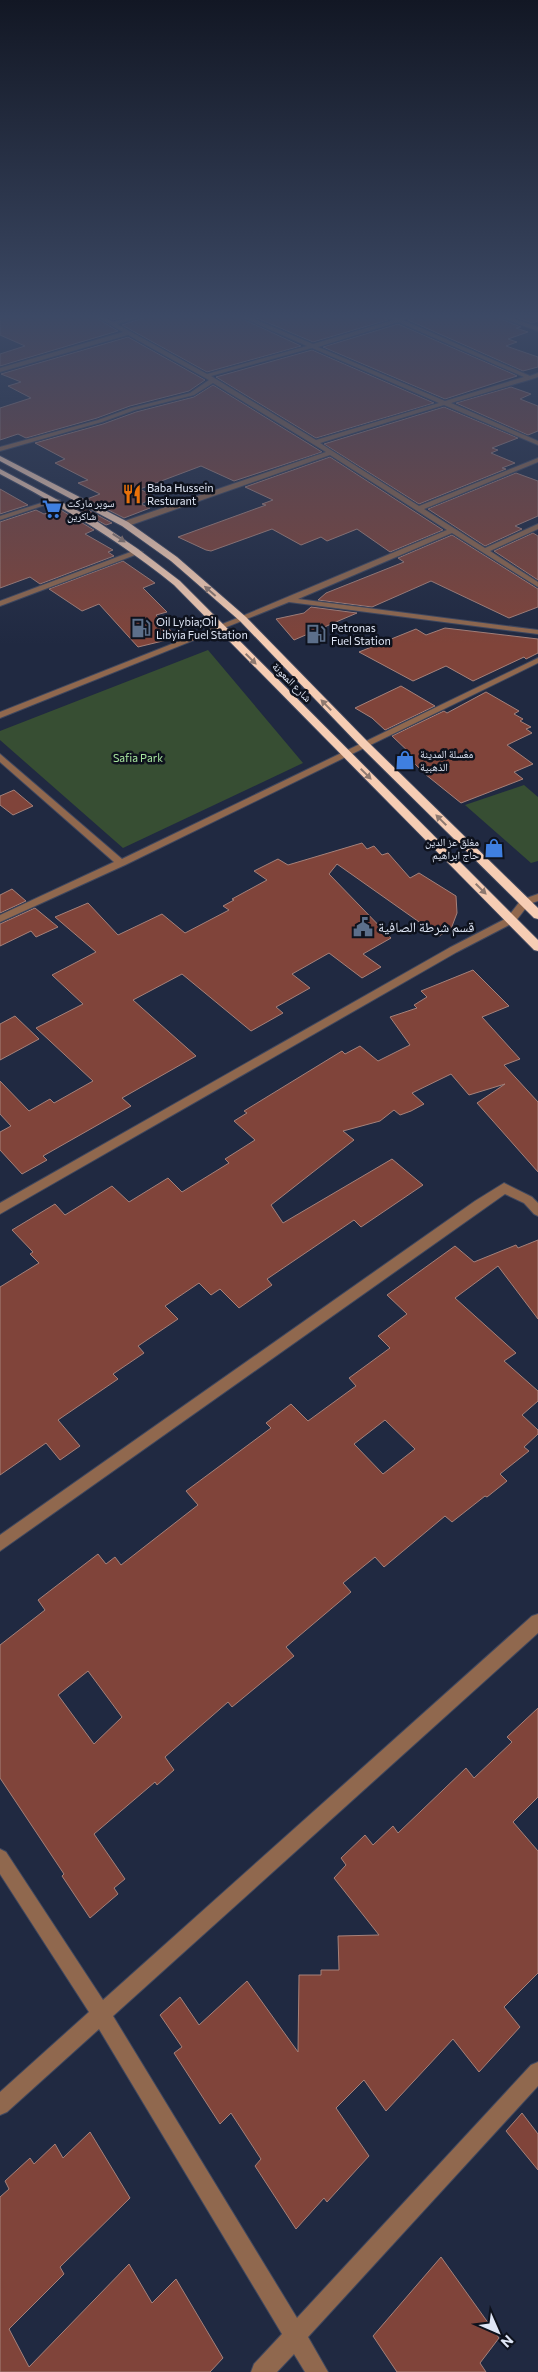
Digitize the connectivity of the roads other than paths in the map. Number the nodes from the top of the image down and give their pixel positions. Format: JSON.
{"nodes":[{"id":1,"x":90,"y":424,"type":"edge"},
{"id":2,"x":285,"y":424,"type":"edge"},
{"id":3,"x":377,"y":424,"type":"edge"},
{"id":4,"x":493,"y":424,"type":"edge"},
{"id":5,"x":315,"y":442,"type":"junction"},
{"id":6,"x":538,"y":444,"type":"edge"},
{"id":7,"x":0,"y":449,"type":"edge"},
{"id":8,"x":331,"y":452,"type":"junction"},
{"id":9,"x":0,"y":458,"type":"edge"},
{"id":10,"x":538,"y":460,"type":"edge"},
{"id":11,"x":0,"y":471,"type":"edge"},
{"id":12,"x":56,"y":500,"type":"junction"},
{"id":13,"x":418,"y":509,"type":"junction"},
{"id":14,"x":0,"y":518,"type":"edge"},
{"id":15,"x":125,"y":524,"type":"junction"},
{"id":16,"x":538,"y":526,"type":"edge"},
{"id":17,"x":453,"y":530,"type":"junction"},
{"id":18,"x":484,"y":551,"type":"junction"},
{"id":19,"x":139,"y":552,"type":"junction"},
{"id":20,"x":538,"y":585,"type":"edge"},
{"id":21,"x":290,"y":600,"type":"junction"},
{"id":22,"x":0,"y":604,"type":"edge"},
{"id":23,"x":243,"y":619,"type":"junction"},
{"id":24,"x":221,"y":628,"type":"junction"},
{"id":25,"x":538,"y":632,"type":"edge"},
{"id":26,"x":538,"y":660,"type":"edge"},
{"id":27,"x":0,"y":715,"type":"edge"},
{"id":28,"x":364,"y":744,"type":"junction"},
{"id":29,"x":346,"y":754,"type":"junction"},
{"id":30,"x":0,"y":757,"type":"edge"},
{"id":31,"x":121,"y":863,"type":"junction"},
{"id":32,"x":538,"y":897,"type":"edge"},
{"id":33,"x":525,"y":902,"type":"junction"},
{"id":34,"x":538,"y":915,"type":"edge"},
{"id":35,"x":0,"y":919,"type":"edge"},
{"id":36,"x":512,"y":920,"type":"junction"},
{"id":37,"x":538,"y":947,"type":"edge"},
{"id":38,"x":0,"y":1209,"type":"edge"},
{"id":39,"x":538,"y":1211,"type":"edge"},
{"id":40,"x":0,"y":1544,"type":"edge"},
{"id":41,"x":538,"y":1622,"type":"edge"},
{"id":42,"x":0,"y":1858,"type":"edge"},
{"id":43,"x":101,"y":2014,"type":"junction"},
{"id":44,"x":538,"y":2072,"type":"edge"},
{"id":45,"x":0,"y":2105,"type":"edge"},
{"id":46,"x":294,"y":2338,"type":"junction"},
{"id":47,"x":262,"y":2372,"type":"edge"},
{"id":48,"x":317,"y":2372,"type":"edge"}],
"edges":[{"from":1,"to":7,"type":"street"},
{"from":2,"to":5,"type":"street"},
{"from":3,"to":5,"type":"street"},
{"from":4,"to":6,"type":"street"},
{"from":5,"to":8,"type":"street"},
{"from":8,"to":13,"type":"street"},
{"from":8,"to":15,"type":"street"},
{"from":9,"to":15,"type":"highway","name":"شارع المعونة"},
{"from":10,"to":13,"type":"street"},
{"from":11,"to":12,"type":"highway","name":"شارع المعونة"},
{"from":12,"to":14,"type":"street"},
{"from":12,"to":19,"type":"highway","name":"شارع المعونة","one_way":true},
{"from":13,"to":17,"type":"street"},
{"from":23,"to":15,"type":"highway","name":"شارع المعونة","one_way":true},
{"from":16,"to":18,"type":"street"},
{"from":17,"to":18,"type":"street"},
{"from":17,"to":21,"type":"street"},
{"from":18,"to":20,"type":"street"},
{"from":19,"to":22,"type":"street"},
{"from":19,"to":24,"type":"highway","name":"شارع المعونة"},
{"from":21,"to":23,"type":"street"},
{"from":21,"to":25,"type":"street"},
{"from":23,"to":24,"type":"street"},
{"from":28,"to":23,"type":"highway","name":"شارع المعونة","one_way":true},
{"from":24,"to":27,"type":"street"},
{"from":24,"to":29,"type":"highway","name":"شارع المعونة","one_way":true},
{"from":26,"to":28,"type":"street"},
{"from":28,"to":29,"type":"street"},
{"from":33,"to":28,"type":"highway","name":"شارع المعونة","one_way":true},
{"from":29,"to":31,"type":"street"},
{"from":29,"to":36,"type":"highway","name":"شارع المعونة","one_way":true},
{"from":30,"to":31,"type":"street"},
{"from":31,"to":35,"type":"street"},
{"from":32,"to":33,"type":"street"},
{"from":33,"to":34,"type":"highway","name":"شارع المعونة"},
{"from":33,"to":36,"type":"street"},
{"from":36,"to":37,"type":"highway","name":"شارع المعونة"},
{"from":36,"to":38,"type":"street"},
{"from":39,"to":40,"type":"street"},
{"from":41,"to":43,"type":"street"},
{"from":42,"to":43,"type":"street"},
{"from":43,"to":45,"type":"street"},
{"from":43,"to":46,"type":"street"},
{"from":44,"to":46,"type":"street"},
{"from":46,"to":47,"type":"street"},
{"from":46,"to":48,"type":"street"}]}
